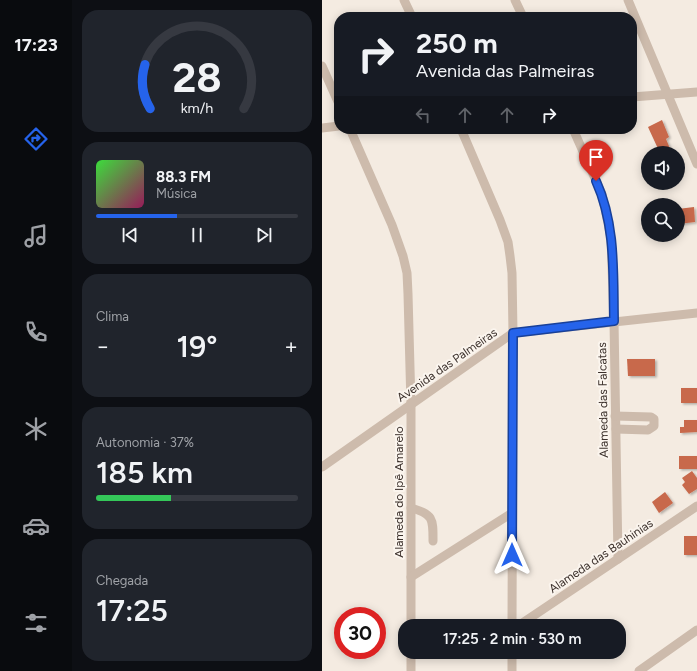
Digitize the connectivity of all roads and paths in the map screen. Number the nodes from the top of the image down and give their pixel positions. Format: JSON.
{"nodes":[{"id":1,"x":404,"y":0,"type":"edge"},
{"id":2,"x":515,"y":0,"type":"edge"},
{"id":3,"x":628,"y":0,"type":"edge"},
{"id":4,"x":410,"y":12,"type":"edge"},
{"id":5,"x":521,"y":12,"type":"edge"},
{"id":6,"x":633,"y":12,"type":"edge"},
{"id":7,"x":637,"y":21,"type":"edge"},
{"id":8,"x":322,"y":66,"type":"edge"},
{"id":9,"x":697,"y":92,"type":"edge"},
{"id":10,"x":334,"y":93,"type":"edge"},
{"id":11,"x":668,"y":94,"type":"junction"},
{"id":12,"x":637,"y":97,"type":"edge"},
{"id":13,"x":334,"y":127,"type":"edge"},
{"id":14,"x":322,"y":128,"type":"edge"},
{"id":15,"x":352,"y":134,"type":"edge"},
{"id":16,"x":463,"y":134,"type":"edge"},
{"id":17,"x":574,"y":134,"type":"edge"},
{"id":18,"x":697,"y":164,"type":"edge"},
{"id":19,"x":697,"y":313,"type":"edge"},
{"id":20,"x":614,"y":321,"type":"junction"},
{"id":21,"x":513,"y":333,"type":"junction"},
{"id":22,"x":411,"y":405,"type":"junction"},
{"id":23,"x":615,"y":416,"type":"junction"},
{"id":24,"x":616,"y":429,"type":"junction"},
{"id":25,"x":322,"y":467,"type":"edge"},
{"id":26,"x":697,"y":506,"type":"edge"},
{"id":27,"x":411,"y":508,"type":"junction"},
{"id":28,"x":512,"y":513,"type":"junction"},
{"id":29,"x":433,"y":541,"type":"dead end"},
{"id":30,"x":618,"y":558,"type":"junction"},
{"id":31,"x":411,"y":577,"type":"junction"},
{"id":32,"x":411,"y":619,"type":"edge"},
{"id":33,"x":512,"y":619,"type":"edge"},
{"id":34,"x":528,"y":619,"type":"edge"},
{"id":35,"x":697,"y":630,"type":"edge"},
{"id":36,"x":411,"y":659,"type":"edge"},
{"id":37,"x":512,"y":659,"type":"edge"},
{"id":38,"x":411,"y":671,"type":"edge"},
{"id":39,"x":512,"y":671,"type":"edge"},
{"id":40,"x":639,"y":671,"type":"edge"}],
"edges":[{"from":1,"to":4,"type":"street"},
{"from":2,"to":5,"type":"street"},
{"from":3,"to":6,"type":"street"},
{"from":7,"to":11,"type":"street"},
{"from":8,"to":10,"type":"street"},
{"from":9,"to":11,"type":"street"},
{"from":11,"to":12,"type":"street"},
{"from":11,"to":18,"type":"street"},
{"from":13,"to":14,"type":"street"},
{"from":15,"to":22,"type":"street","name":"Alameda do Ipê Amarelo"},
{"from":16,"to":21,"type":"street"},
{"from":17,"to":20,"type":"street","name":"Alameda das Falcatas"},
{"from":19,"to":20,"type":"street","name":"Avenida das Palmeiras"},
{"from":20,"to":21,"type":"street","name":"Avenida das Palmeiras"},
{"from":20,"to":23,"type":"street","name":"Alameda das Falcatas"},
{"from":21,"to":22,"type":"street","name":"Avenida das Palmeiras"},
{"from":21,"to":28,"type":"street"},
{"from":22,"to":25,"type":"street","name":"Avenida das Palmeiras"},
{"from":22,"to":27,"type":"street","name":"Alameda do Ipê Amarelo"},
{"from":23,"to":24,"type":"street","name":"Alameda das Falcatas"},
{"from":23,"to":24,"type":"street"},
{"from":24,"to":30,"type":"street","name":"Alameda das Falcatas"},
{"from":26,"to":30,"type":"street","name":"Alameda das Bauhinias"},
{"from":27,"to":29,"type":"street"},
{"from":27,"to":31,"type":"street","name":"Alameda do Ipê Amarelo"},
{"from":28,"to":31,"type":"street"},
{"from":28,"to":33,"type":"street"},
{"from":30,"to":34,"type":"street","name":"Alameda das Bauhinias"},
{"from":31,"to":32,"type":"street","name":"Alameda do Ipê Amarelo"},
{"from":35,"to":40,"type":"street"},
{"from":36,"to":38,"type":"street"},
{"from":37,"to":39,"type":"street"}]}
